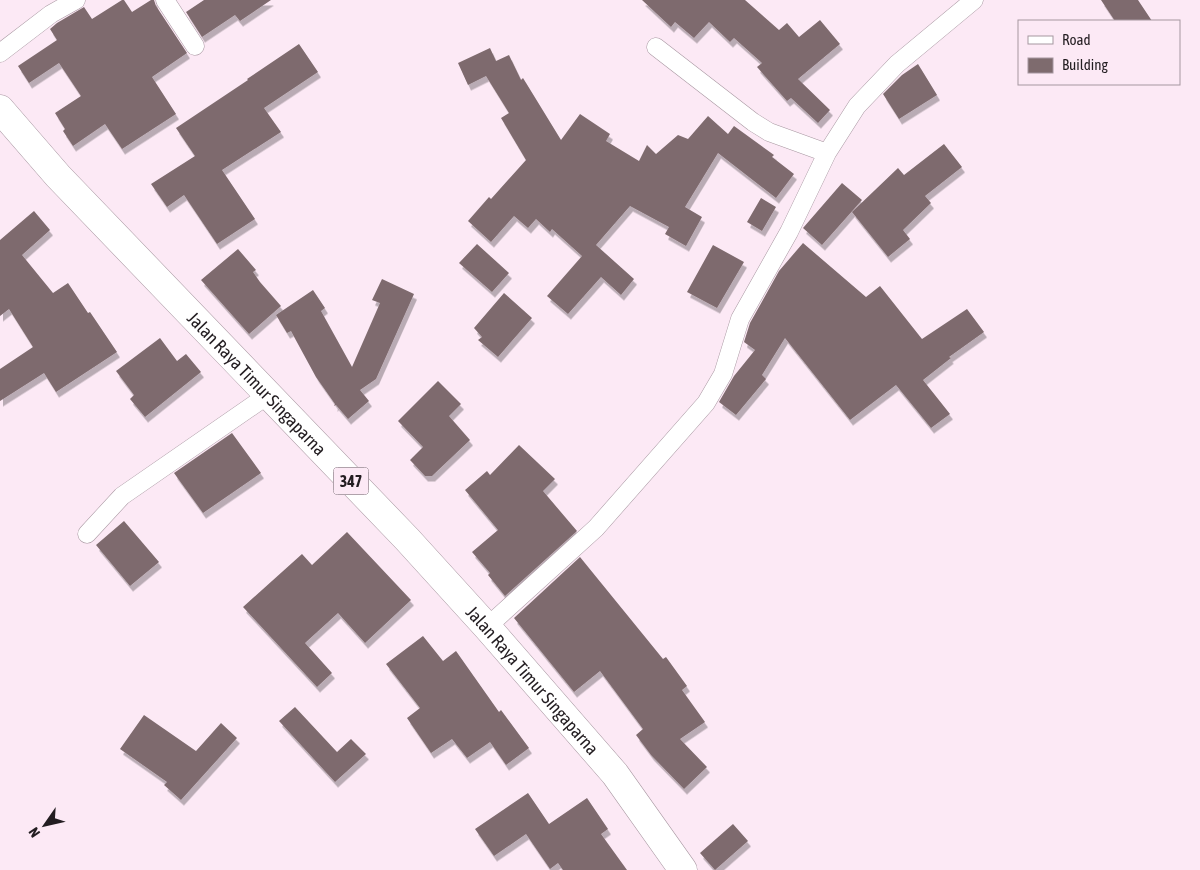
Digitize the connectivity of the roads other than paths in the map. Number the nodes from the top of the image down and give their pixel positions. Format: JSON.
{"nodes":[{"id":1,"x":76,"y":0,"type":"edge"},
{"id":2,"x":165,"y":0,"type":"edge"},
{"id":3,"x":974,"y":0,"type":"edge"},
{"id":4,"x":195,"y":46,"type":"dead end"},
{"id":5,"x":656,"y":47,"type":"dead end"},
{"id":6,"x":0,"y":53,"type":"edge"},
{"id":7,"x":0,"y":109,"type":"edge"},
{"id":8,"x":827,"y":153,"type":"junction"},
{"id":9,"x":268,"y":395,"type":"junction"},
{"id":10,"x":87,"y":534,"type":"dead end"},
{"id":11,"x":487,"y":627,"type":"junction"},
{"id":12,"x":683,"y":870,"type":"edge"}],
"edges":[{"from":1,"to":6,"type":"street"},
{"from":2,"to":4,"type":"street"},
{"from":3,"to":8,"type":"street"},
{"from":5,"to":8,"type":"street"},
{"from":7,"to":9,"type":"main road","name":"Jalan Raya Timur Singaparna","number":"347"},
{"from":8,"to":11,"type":"street"},
{"from":9,"to":10,"type":"street"},
{"from":9,"to":11,"type":"main road","name":"Jalan Raya Timur Singaparna","number":"347"},
{"from":11,"to":12,"type":"main road","name":"Jalan Raya Timur Singaparna","number":"347"}]}
